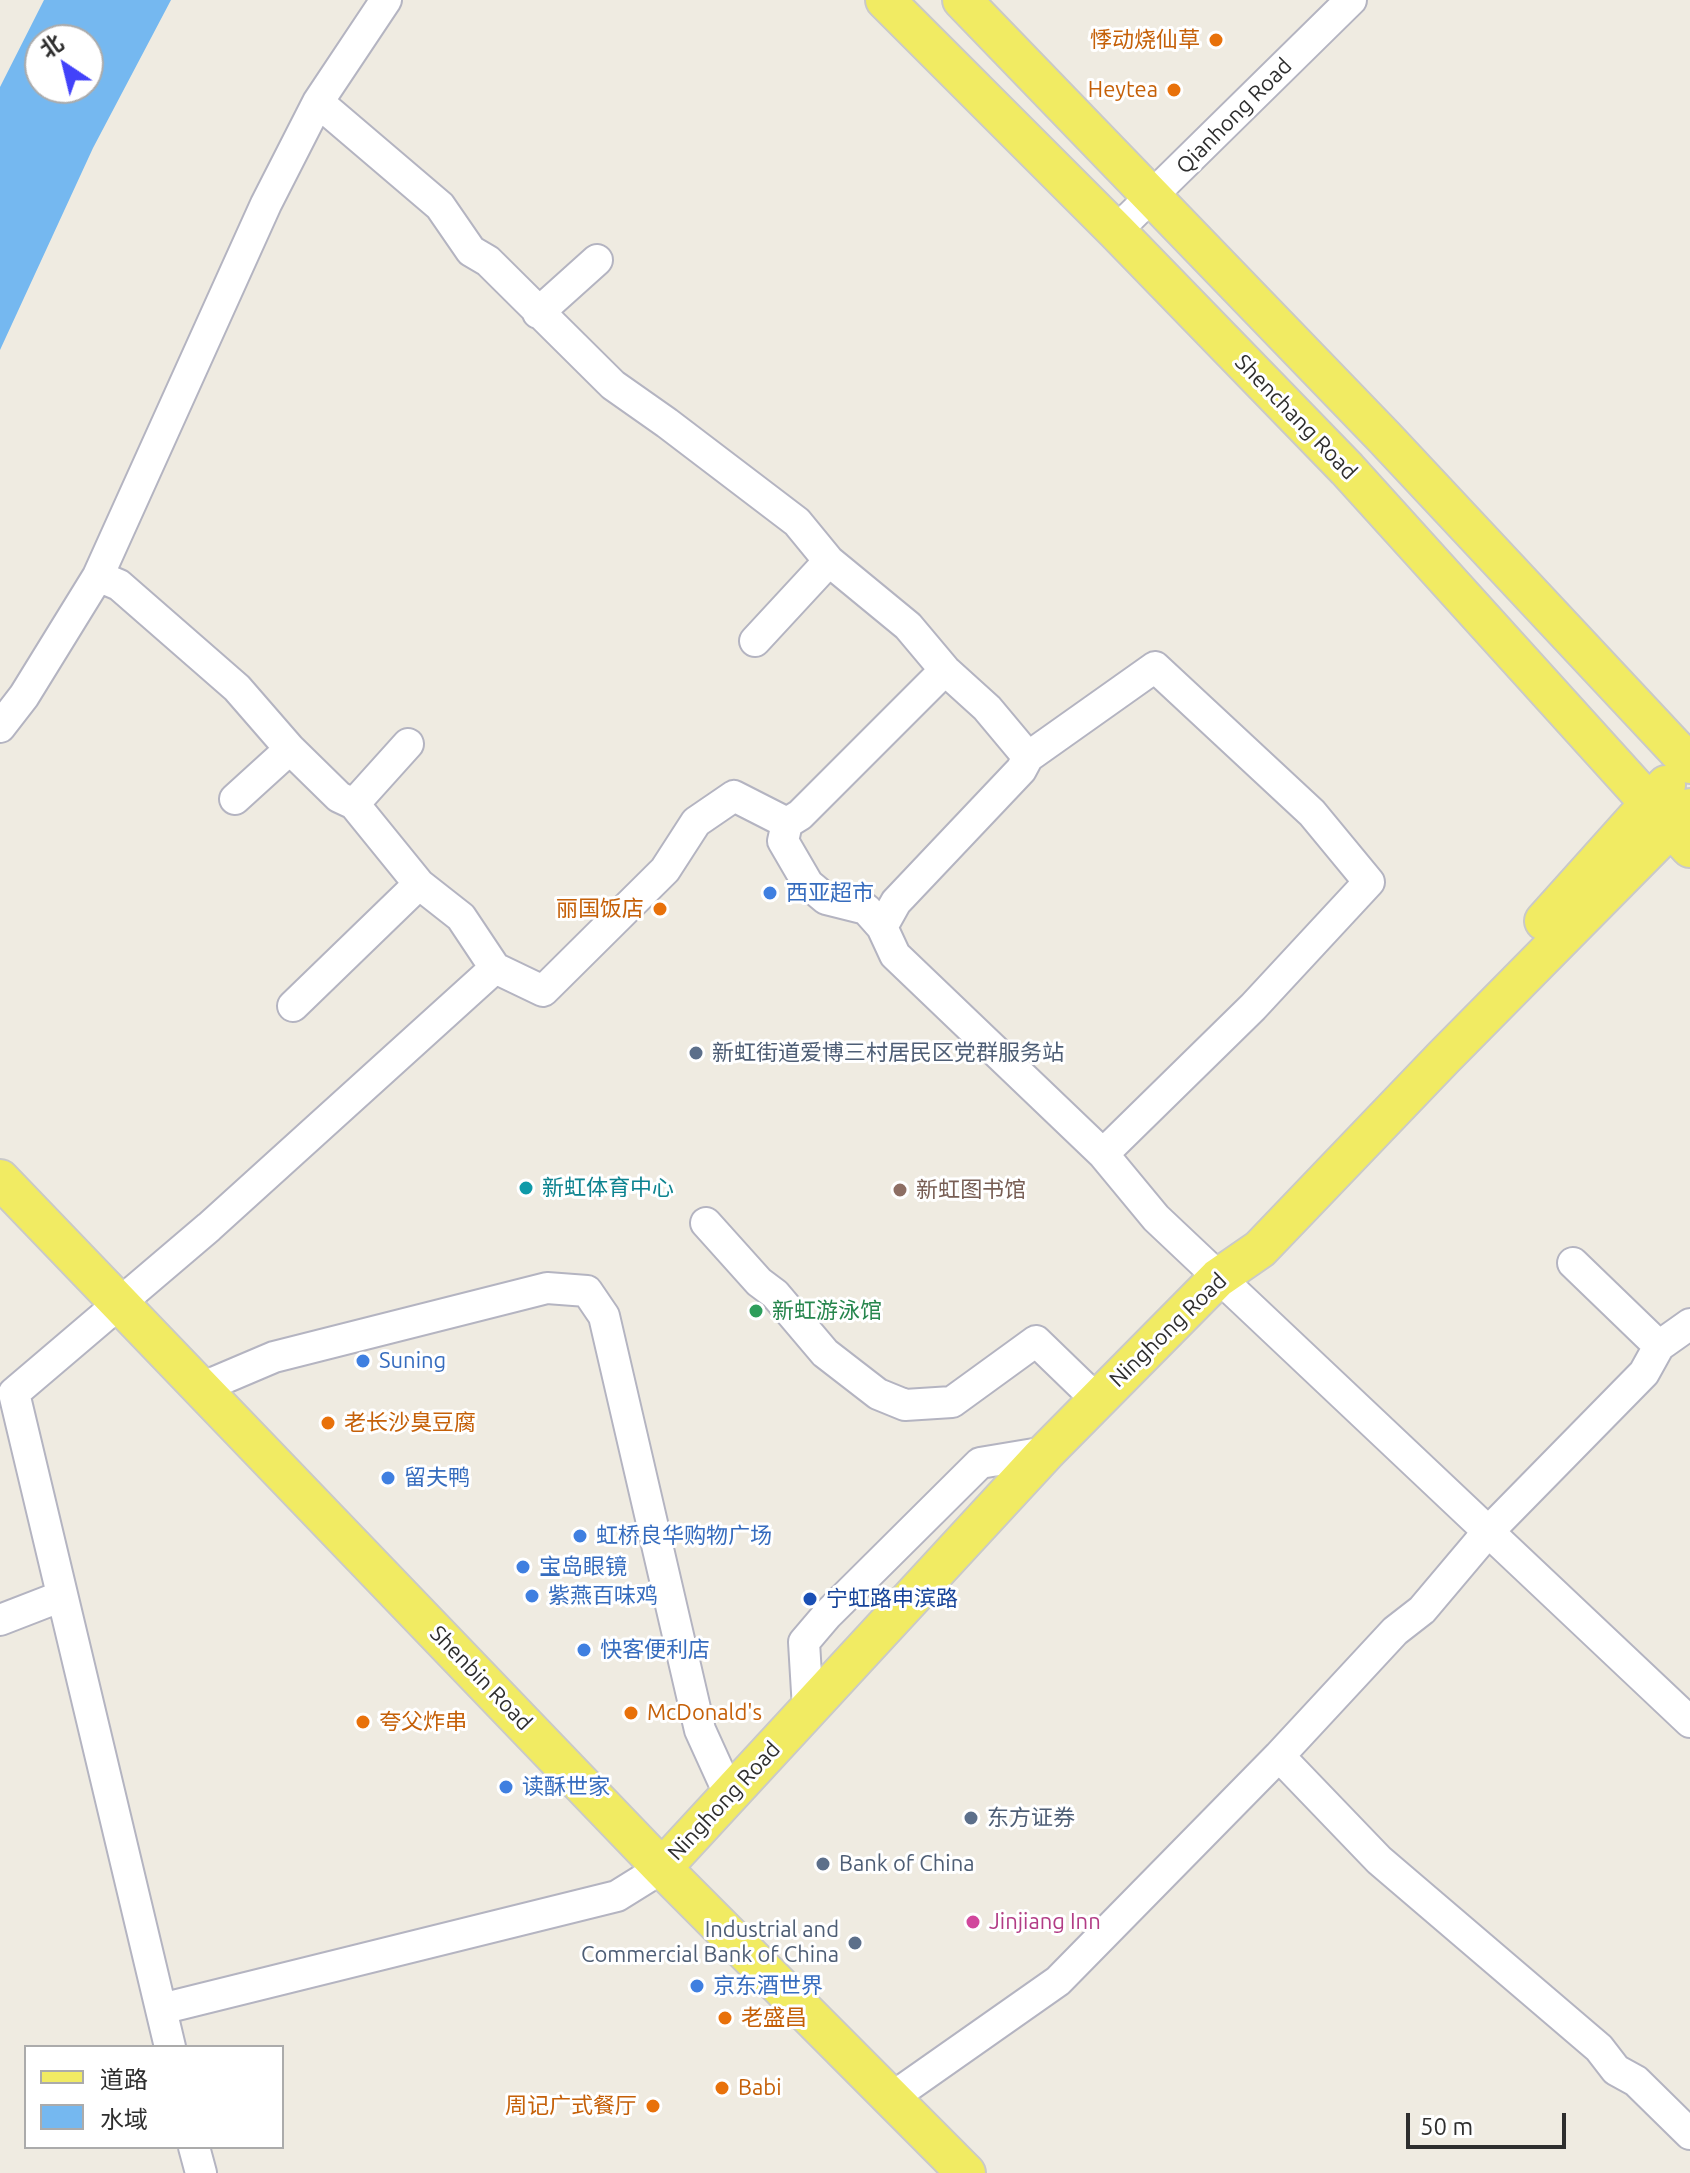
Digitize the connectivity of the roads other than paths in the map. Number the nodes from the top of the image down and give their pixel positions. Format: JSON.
{"nodes":[{"id":1,"x":386,"y":0,"type":"edge"},
{"id":2,"x":885,"y":0,"type":"edge"},
{"id":3,"x":962,"y":0,"type":"edge"},
{"id":4,"x":1351,"y":0,"type":"edge"},
{"id":5,"x":318,"y":102,"type":"junction"},
{"id":6,"x":1152,"y":197,"type":"junction"},
{"id":7,"x":1116,"y":231,"type":"junction"},
{"id":8,"x":597,"y":260,"type":"dead end"},
{"id":9,"x":538,"y":313,"type":"junction"},
{"id":10,"x":829,"y":561,"type":"junction"},
{"id":11,"x":98,"y":576,"type":"junction"},
{"id":12,"x":755,"y":641,"type":"dead end"},
{"id":13,"x":945,"y":670,"type":"junction"},
{"id":14,"x":0,"y":727,"type":"edge"},
{"id":15,"x":408,"y":744,"type":"dead end"},
{"id":16,"x":290,"y":749,"type":"junction"},
{"id":17,"x":1028,"y":757,"type":"junction"},
{"id":18,"x":1689,"y":762,"type":"edge"},
{"id":19,"x":235,"y":799,"type":"dead end"},
{"id":20,"x":354,"y":804,"type":"junction"},
{"id":21,"x":1675,"y":821,"type":"edge"},
{"id":22,"x":787,"y":823,"type":"junction"},
{"id":23,"x":419,"y":884,"type":"junction"},
{"id":24,"x":882,"y":927,"type":"junction"},
{"id":25,"x":495,"y":968,"type":"junction"},
{"id":26,"x":293,"y":1006,"type":"dead end"},
{"id":27,"x":1103,"y":1154,"type":"junction"},
{"id":28,"x":0,"y":1179,"type":"edge"},
{"id":29,"x":706,"y":1223,"type":"dead end"},
{"id":30,"x":1573,"y":1263,"type":"dead end"},
{"id":31,"x":1218,"y":1278,"type":"junction"},
{"id":32,"x":119,"y":1302,"type":"junction"},
{"id":33,"x":1690,"y":1324,"type":"edge"},
{"id":34,"x":1659,"y":1346,"type":"junction"},
{"id":35,"x":201,"y":1388,"type":"junction"},
{"id":36,"x":1097,"y":1400,"type":"junction"},
{"id":37,"x":1046,"y":1452,"type":"junction"},
{"id":38,"x":1487,"y":1533,"type":"junction"},
{"id":39,"x":62,"y":1596,"type":"junction"},
{"id":40,"x":0,"y":1620,"type":"edge"},
{"id":41,"x":808,"y":1709,"type":"junction"},
{"id":42,"x":1690,"y":1722,"type":"edge"},
{"id":43,"x":1279,"y":1756,"type":"junction"},
{"id":44,"x":730,"y":1796,"type":"junction"},
{"id":45,"x":662,"y":1868,"type":"junction"},
{"id":46,"x":161,"y":2009,"type":"junction"},
{"id":47,"x":170,"y":2045,"type":"edge"},
{"id":48,"x":890,"y":2099,"type":"junction"},
{"id":49,"x":1690,"y":2134,"type":"edge"},
{"id":50,"x":195,"y":2149,"type":"edge"},
{"id":51,"x":201,"y":2173,"type":"edge"},
{"id":52,"x":966,"y":2173,"type":"edge"}],
"edges":[{"from":1,"to":5,"type":"street"},
{"from":2,"to":7,"type":"main road","name":"Shenchang Road"},
{"from":3,"to":6,"type":"main road"},
{"from":4,"to":6,"type":"street","name":"Qianhong Road"},
{"from":5,"to":9,"type":"street"},
{"from":5,"to":11,"type":"street"},
{"from":6,"to":7,"type":"street","name":"Qianhong Road"},
{"from":6,"to":18,"type":"main road"},
{"from":7,"to":21,"type":"main road","name":"Shenchang Road"},
{"from":8,"to":9,"type":"street"},
{"from":9,"to":10,"type":"street"},
{"from":10,"to":12,"type":"street"},
{"from":10,"to":13,"type":"street"},
{"from":11,"to":14,"type":"street"},
{"from":11,"to":16,"type":"street"},
{"from":13,"to":17,"type":"street"},
{"from":13,"to":22,"type":"street"},
{"from":15,"to":20,"type":"street"},
{"from":16,"to":19,"type":"street"},
{"from":16,"to":20,"type":"street"},
{"from":17,"to":24,"type":"street"},
{"from":17,"to":27,"type":"street"},
{"from":18,"to":21,"type":"main road","name":"Ninghong Road"},
{"from":20,"to":23,"type":"street"},
{"from":21,"to":31,"type":"main road","name":"Ninghong Road"},
{"from":22,"to":24,"type":"street"},
{"from":22,"to":25,"type":"street"},
{"from":23,"to":25,"type":"street"},
{"from":23,"to":26,"type":"street"},
{"from":24,"to":27,"type":"street"},
{"from":25,"to":32,"type":"street"},
{"from":27,"to":31,"type":"street"},
{"from":28,"to":32,"type":"main road","name":"Shenbin Road"},
{"from":29,"to":36,"type":"street"},
{"from":30,"to":34,"type":"street"},
{"from":31,"to":36,"type":"main road","name":"Ninghong Road"},
{"from":31,"to":38,"type":"street"},
{"from":32,"to":35,"type":"main road","name":"Shenbin Road"},
{"from":32,"to":39,"type":"street"},
{"from":33,"to":34,"type":"street"},
{"from":34,"to":38,"type":"street"},
{"from":35,"to":44,"type":"street"},
{"from":35,"to":45,"type":"main road","name":"Shenbin Road"},
{"from":36,"to":37,"type":"main road","name":"Ninghong Road"},
{"from":37,"to":41,"type":"main road","name":"Ninghong Road"},
{"from":37,"to":41,"type":"street"},
{"from":38,"to":42,"type":"street"},
{"from":38,"to":43,"type":"street"},
{"from":39,"to":40,"type":"street"},
{"from":39,"to":46,"type":"street"},
{"from":41,"to":44,"type":"main road","name":"Ninghong Road"},
{"from":43,"to":48,"type":"street"},
{"from":43,"to":49,"type":"street"},
{"from":44,"to":45,"type":"main road","name":"Ninghong Road"},
{"from":45,"to":46,"type":"street"},
{"from":45,"to":48,"type":"main road","name":"Shenbin Road"},
{"from":46,"to":47,"type":"street"},
{"from":48,"to":52,"type":"main road","name":"Shenbin Road"},
{"from":50,"to":51,"type":"street"}]}
